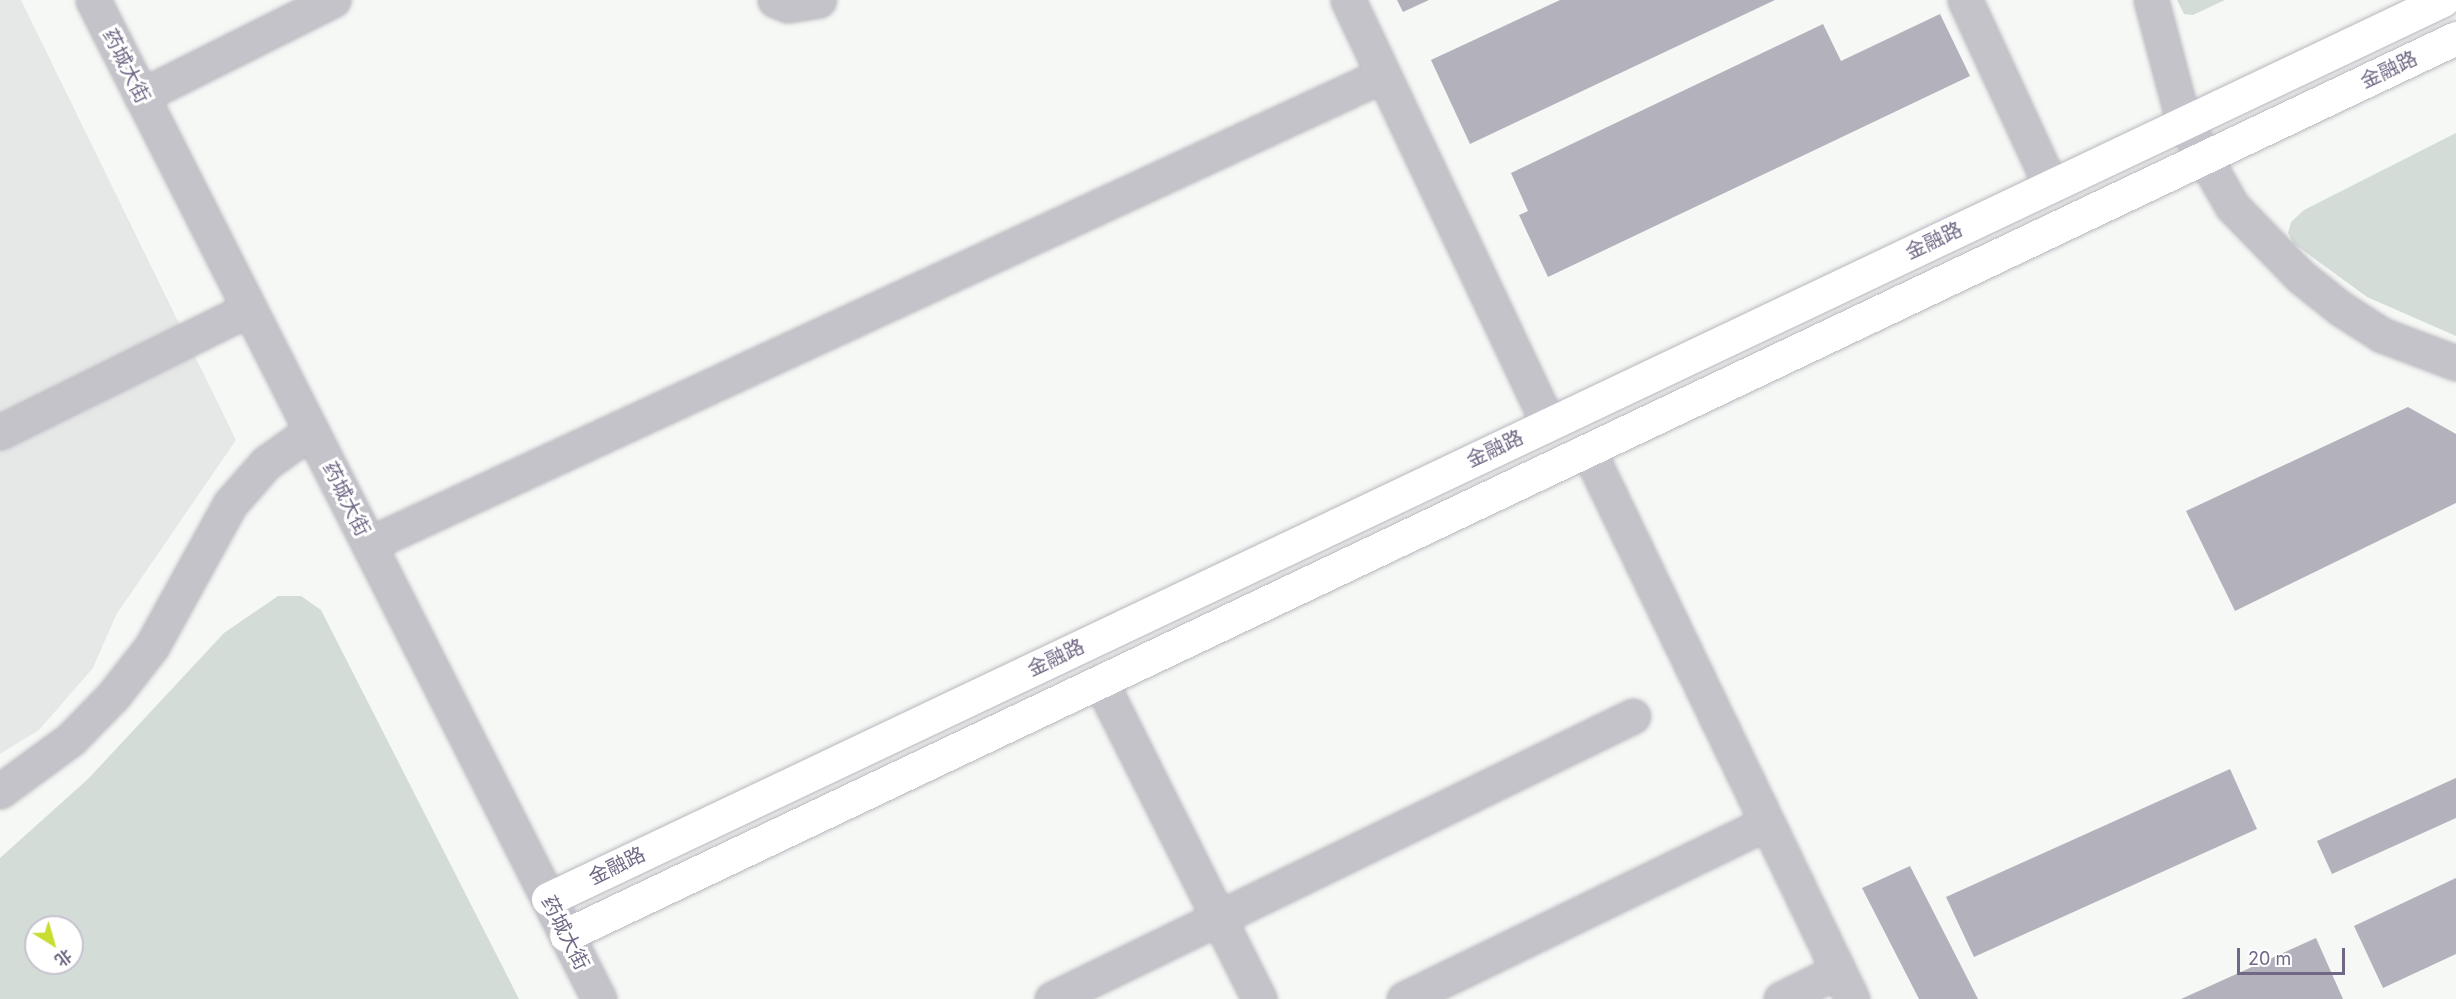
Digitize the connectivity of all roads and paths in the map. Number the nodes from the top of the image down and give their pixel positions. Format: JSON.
{"nodes":[{"id":1,"x":93,"y":0,"type":"edge"},
{"id":2,"x":333,"y":0,"type":"edge"},
{"id":3,"x":775,"y":0,"type":"edge"},
{"id":4,"x":819,"y":0,"type":"edge"},
{"id":5,"x":1348,"y":0,"type":"edge"},
{"id":6,"x":1965,"y":0,"type":"edge"},
{"id":7,"x":2151,"y":0,"type":"edge"},
{"id":8,"x":2443,"y":0,"type":"edge"},
{"id":9,"x":2456,"y":38,"type":"edge"},
{"id":10,"x":1383,"y":75,"type":"junction"},
{"id":11,"x":141,"y":96,"type":"junction"},
{"id":12,"x":2184,"y":122,"type":"junction"},
{"id":13,"x":2203,"y":159,"type":"junction"},
{"id":14,"x":2051,"y":186,"type":"junction"},
{"id":15,"x":249,"y":309,"type":"junction"},
{"id":16,"x":2456,"y":363,"type":"edge"},
{"id":17,"x":1548,"y":424,"type":"junction"},
{"id":18,"x":311,"y":431,"type":"junction"},
{"id":19,"x":0,"y":432,"type":"edge"},
{"id":20,"x":1588,"y":450,"type":"junction"},
{"id":21,"x":369,"y":544,"type":"junction"},
{"id":22,"x":1100,"y":681,"type":"junction"},
{"id":23,"x":1634,"y":716,"type":"dead end"},
{"id":24,"x":0,"y":791,"type":"edge"},
{"id":25,"x":1767,"y":823,"type":"junction"},
{"id":26,"x":548,"y":899,"type":"junction"},
{"id":27,"x":1218,"y":918,"type":"junction"},
{"id":28,"x":566,"y":935,"type":"junction"},
{"id":29,"x":1845,"y":985,"type":"edge"},
{"id":30,"x":599,"y":999,"type":"edge"},
{"id":31,"x":1052,"y":999,"type":"edge"},
{"id":32,"x":1258,"y":999,"type":"edge"},
{"id":33,"x":1404,"y":999,"type":"edge"},
{"id":34,"x":1781,"y":999,"type":"edge"}],
"edges":[{"from":1,"to":11,"type":"street","name":"药城大街"},
{"from":2,"to":11,"type":"street"},
{"from":3,"to":4,"type":"street"},
{"from":5,"to":10,"type":"street"},
{"from":6,"to":14,"type":"street"},
{"from":7,"to":12,"type":"street"},
{"from":8,"to":12,"type":"main road","name":"金融路"},
{"from":9,"to":13,"type":"main road","name":"金融路"},
{"from":10,"to":17,"type":"street"},
{"from":10,"to":21,"type":"street"},
{"from":11,"to":15,"type":"street","name":"药城大街"},
{"from":12,"to":13,"type":"street"},
{"from":12,"to":14,"type":"main road","name":"金融路"},
{"from":13,"to":16,"type":"street"},
{"from":13,"to":20,"type":"main road","name":"金融路"},
{"from":14,"to":17,"type":"main road","name":"金融路"},
{"from":15,"to":18,"type":"street","name":"药城大街"},
{"from":15,"to":19,"type":"street"},
{"from":17,"to":26,"type":"main road","name":"金融路"},
{"from":18,"to":21,"type":"street","name":"药城大街"},
{"from":18,"to":24,"type":"street"},
{"from":20,"to":22,"type":"main road","name":"金融路"},
{"from":20,"to":25,"type":"street"},
{"from":21,"to":26,"type":"street","name":"药城大街"},
{"from":22,"to":27,"type":"street"},
{"from":22,"to":28,"type":"main road","name":"金融路"},
{"from":23,"to":27,"type":"street"},
{"from":25,"to":29,"type":"street"},
{"from":25,"to":33,"type":"street"},
{"from":26,"to":28,"type":"street","name":"药城大街"},
{"from":27,"to":31,"type":"street"},
{"from":27,"to":32,"type":"street"},
{"from":28,"to":30,"type":"street","name":"药城大街"},
{"from":29,"to":34,"type":"street"}]}
